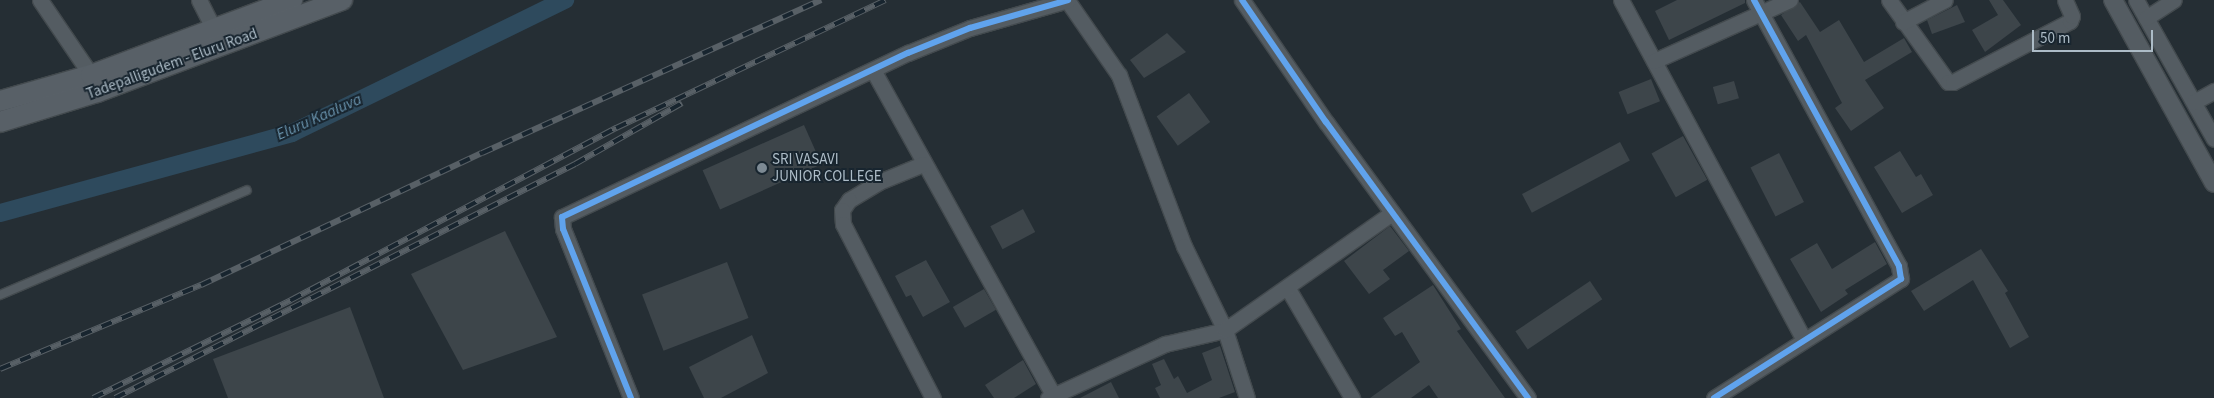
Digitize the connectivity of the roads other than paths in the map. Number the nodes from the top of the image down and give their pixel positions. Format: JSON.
{"nodes":[{"id":1,"x":40,"y":0,"type":"edge"},
{"id":2,"x":199,"y":0,"type":"edge"},
{"id":3,"x":292,"y":0,"type":"edge"},
{"id":4,"x":342,"y":0,"type":"edge"},
{"id":5,"x":1067,"y":0,"type":"edge"},
{"id":6,"x":1242,"y":0,"type":"edge"},
{"id":7,"x":1621,"y":0,"type":"edge"},
{"id":8,"x":1754,"y":0,"type":"edge"},
{"id":9,"x":1790,"y":0,"type":"edge"},
{"id":10,"x":1889,"y":0,"type":"edge"},
{"id":11,"x":1945,"y":0,"type":"edge"},
{"id":12,"x":2065,"y":0,"type":"edge"},
{"id":13,"x":2113,"y":0,"type":"edge"},
{"id":14,"x":2136,"y":0,"type":"edge"},
{"id":15,"x":2174,"y":0,"type":"edge"},
{"id":16,"x":1762,"y":14,"type":"junction"},
{"id":17,"x":2146,"y":18,"type":"junction"},
{"id":18,"x":1903,"y":22,"type":"junction"},
{"id":19,"x":213,"y":28,"type":"junction"},
{"id":20,"x":1654,"y":61,"type":"junction"},
{"id":21,"x":873,"y":70,"type":"junction"},
{"id":22,"x":91,"y":75,"type":"junction"},
{"id":23,"x":2214,"y":91,"type":"edge"},
{"id":24,"x":0,"y":101,"type":"edge"},
{"id":25,"x":2194,"y":102,"type":"junction"},
{"id":26,"x":0,"y":122,"type":"edge"},
{"id":27,"x":2214,"y":139,"type":"edge"},
{"id":28,"x":923,"y":164,"type":"junction"},
{"id":29,"x":2214,"y":183,"type":"edge"},
{"id":30,"x":247,"y":190,"type":"dead end"},
{"id":31,"x":1392,"y":213,"type":"junction"},
{"id":32,"x":1287,"y":287,"type":"junction"},
{"id":33,"x":0,"y":295,"type":"edge"},
{"id":34,"x":1225,"y":330,"type":"junction"},
{"id":35,"x":1804,"y":340,"type":"junction"},
{"id":36,"x":1052,"y":397,"type":"edge"},
{"id":37,"x":631,"y":398,"type":"edge"},
{"id":38,"x":933,"y":398,"type":"edge"},
{"id":39,"x":1247,"y":398,"type":"edge"},
{"id":40,"x":1352,"y":398,"type":"edge"},
{"id":41,"x":1528,"y":398,"type":"edge"},
{"id":42,"x":1714,"y":398,"type":"edge"}],
"edges":[{"from":1,"to":22,"type":"street"},
{"from":2,"to":19,"type":"street"},
{"from":3,"to":19,"type":"main road","name":"Tadepalligudem - Eluru Road"},
{"from":4,"to":26,"type":"main road","name":"Tadepalligudem - Eluru Road"},
{"from":5,"to":21,"type":"street"},
{"from":5,"to":34,"type":"street"},
{"from":6,"to":31,"type":"street"},
{"from":7,"to":20,"type":"street"},
{"from":8,"to":16,"type":"street"},
{"from":9,"to":16,"type":"street"},
{"from":10,"to":18,"type":"street"},
{"from":11,"to":18,"type":"street"},
{"from":12,"to":18,"type":"street"},
{"from":13,"to":29,"type":"street"},
{"from":14,"to":17,"type":"street"},
{"from":15,"to":17,"type":"street"},
{"from":16,"to":20,"type":"street"},
{"from":16,"to":35,"type":"street"},
{"from":17,"to":25,"type":"street"},
{"from":19,"to":22,"type":"main road","name":"Tadepalligudem - Eluru Road"},
{"from":20,"to":35,"type":"street"},
{"from":21,"to":28,"type":"street"},
{"from":21,"to":37,"type":"street"},
{"from":22,"to":24,"type":"main road","name":"Tadepalligudem - Eluru Road"},
{"from":23,"to":25,"type":"street"},
{"from":25,"to":27,"type":"street"},
{"from":28,"to":36,"type":"street"},
{"from":28,"to":38,"type":"street"},
{"from":30,"to":33,"type":"lane"},
{"from":31,"to":32,"type":"street"},
{"from":31,"to":41,"type":"street"},
{"from":32,"to":34,"type":"street"},
{"from":32,"to":40,"type":"street"},
{"from":34,"to":36,"type":"street"},
{"from":34,"to":39,"type":"street"},
{"from":35,"to":42,"type":"street"}]}
